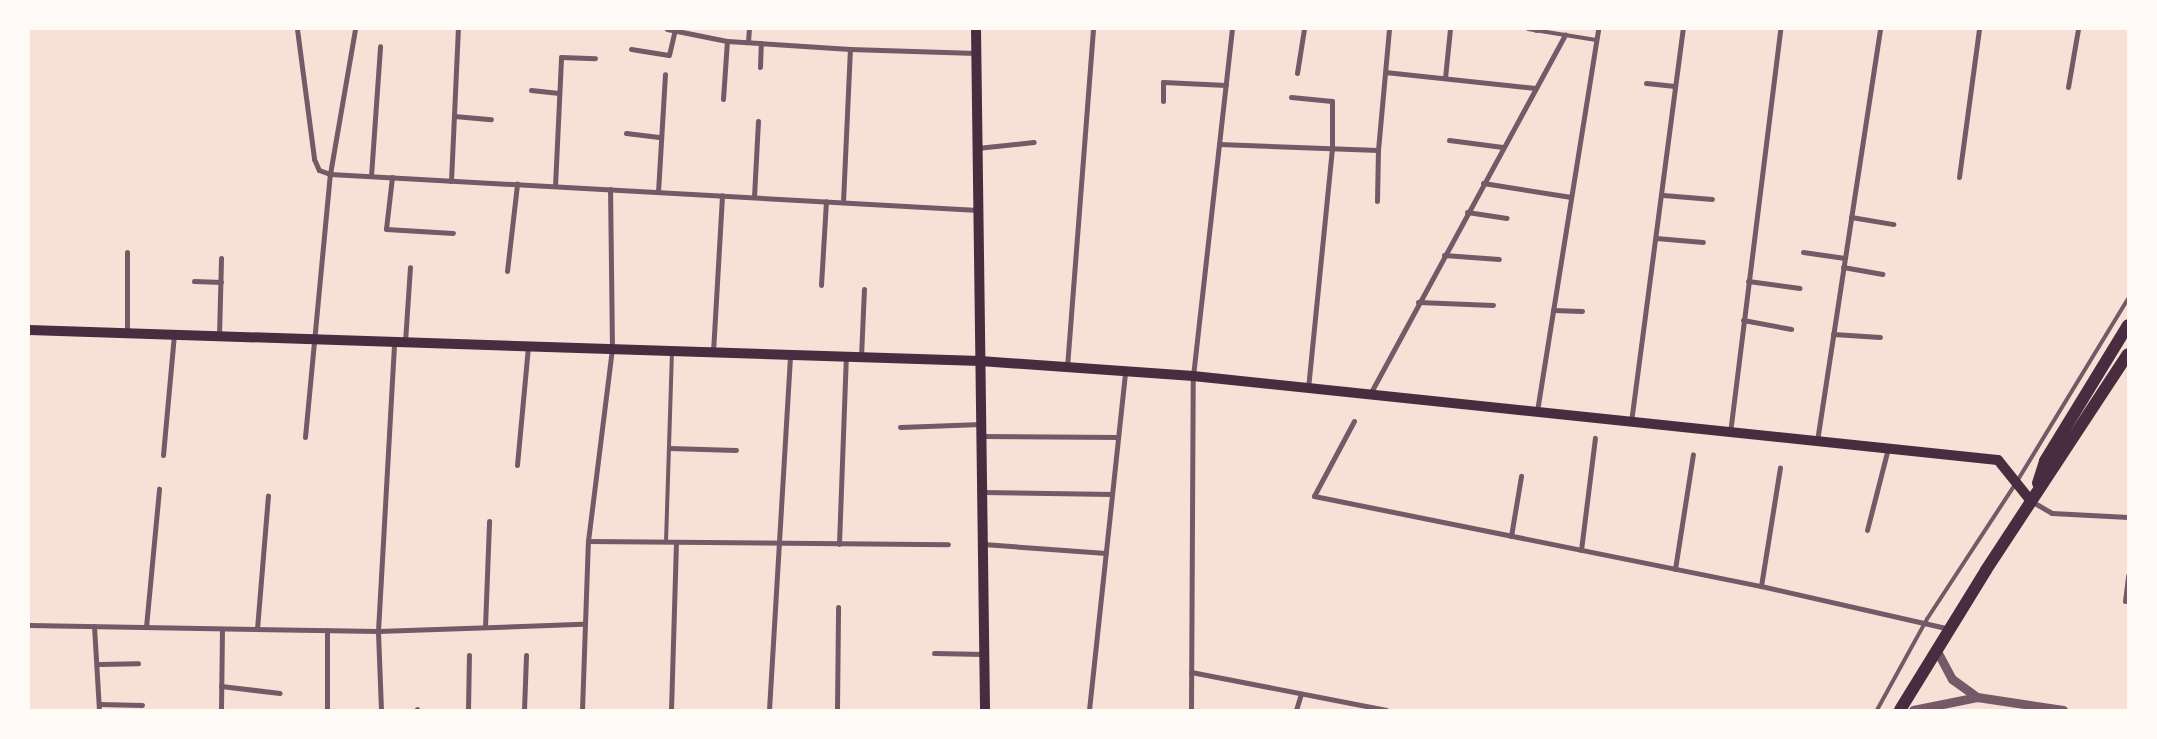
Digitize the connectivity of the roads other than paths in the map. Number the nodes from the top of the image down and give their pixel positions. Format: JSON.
{"nodes":[{"id":1,"x":297,"y":29,"type":"edge"},
{"id":2,"x":355,"y":29,"type":"edge"},
{"id":3,"x":458,"y":29,"type":"edge"},
{"id":4,"x":668,"y":29,"type":"edge"},
{"id":5,"x":749,"y":29,"type":"edge"},
{"id":6,"x":976,"y":29,"type":"edge"},
{"id":7,"x":1093,"y":29,"type":"edge"},
{"id":8,"x":1232,"y":29,"type":"edge"},
{"id":9,"x":1304,"y":29,"type":"edge"},
{"id":10,"x":1389,"y":29,"type":"edge"},
{"id":11,"x":1450,"y":29,"type":"edge"},
{"id":12,"x":1528,"y":29,"type":"edge"},
{"id":13,"x":1536,"y":29,"type":"edge"},
{"id":14,"x":1598,"y":29,"type":"edge"},
{"id":15,"x":1683,"y":29,"type":"edge"},
{"id":16,"x":1780,"y":29,"type":"edge"},
{"id":17,"x":1880,"y":29,"type":"edge"},
{"id":18,"x":1979,"y":29,"type":"edge"},
{"id":19,"x":2078,"y":29,"type":"edge"},
{"id":20,"x":675,"y":30,"type":"edge"},
{"id":21,"x":1565,"y":35,"type":"junction"},
{"id":22,"x":727,"y":40,"type":"junction"},
{"id":23,"x":1596,"y":40,"type":"junction"},
{"id":24,"x":748,"y":42,"type":"junction"},
{"id":25,"x":761,"y":43,"type":"junction"},
{"id":26,"x":380,"y":46,"type":"dead end"},
{"id":27,"x":631,"y":49,"type":"dead end"},
{"id":28,"x":850,"y":49,"type":"junction"},
{"id":29,"x":976,"y":53,"type":"junction"},
{"id":30,"x":595,"y":58,"type":"dead end"},
{"id":31,"x":760,"y":67,"type":"dead end"},
{"id":32,"x":1385,"y":72,"type":"junction"},
{"id":33,"x":1297,"y":73,"type":"dead end"},
{"id":34,"x":665,"y":74,"type":"dead end"},
{"id":35,"x":1446,"y":78,"type":"junction"},
{"id":36,"x":1646,"y":83,"type":"dead end"},
{"id":37,"x":1226,"y":85,"type":"junction"},
{"id":38,"x":1675,"y":86,"type":"junction"},
{"id":39,"x":2068,"y":87,"type":"dead end"},
{"id":40,"x":1535,"y":88,"type":"junction"},
{"id":41,"x":531,"y":90,"type":"dead end"},
{"id":42,"x":559,"y":92,"type":"junction"},
{"id":43,"x":1291,"y":97,"type":"dead end"},
{"id":44,"x":723,"y":99,"type":"dead end"},
{"id":45,"x":1163,"y":101,"type":"dead end"},
{"id":46,"x":454,"y":116,"type":"junction"},
{"id":47,"x":491,"y":119,"type":"dead end"},
{"id":48,"x":758,"y":121,"type":"dead end"},
{"id":49,"x":626,"y":133,"type":"dead end"},
{"id":50,"x":661,"y":137,"type":"junction"},
{"id":51,"x":1449,"y":140,"type":"dead end"},
{"id":52,"x":1034,"y":142,"type":"dead end"},
{"id":53,"x":1219,"y":144,"type":"junction"},
{"id":54,"x":1503,"y":147,"type":"junction"},
{"id":55,"x":977,"y":148,"type":"junction"},
{"id":56,"x":1332,"y":148,"type":"junction"},
{"id":57,"x":1378,"y":150,"type":"junction"},
{"id":58,"x":330,"y":174,"type":"junction"},
{"id":59,"x":371,"y":176,"type":"junction"},
{"id":60,"x":392,"y":177,"type":"junction"},
{"id":61,"x":1959,"y":177,"type":"dead end"},
{"id":62,"x":451,"y":181,"type":"junction"},
{"id":63,"x":1483,"y":183,"type":"junction"},
{"id":64,"x":517,"y":184,"type":"junction"},
{"id":65,"x":556,"y":186,"type":"junction"},
{"id":66,"x":610,"y":189,"type":"junction"},
{"id":67,"x":658,"y":192,"type":"junction"},
{"id":68,"x":722,"y":195,"type":"junction"},
{"id":69,"x":1663,"y":195,"type":"junction"},
{"id":70,"x":1571,"y":196,"type":"junction"},
{"id":71,"x":754,"y":197,"type":"junction"},
{"id":72,"x":1712,"y":199,"type":"dead end"},
{"id":73,"x":826,"y":201,"type":"junction"},
{"id":74,"x":1377,"y":201,"type":"dead end"},
{"id":75,"x":843,"y":202,"type":"junction"},
{"id":76,"x":978,"y":210,"type":"junction"},
{"id":77,"x":1467,"y":212,"type":"junction"},
{"id":78,"x":1851,"y":217,"type":"junction"},
{"id":79,"x":1507,"y":218,"type":"dead end"},
{"id":80,"x":1893,"y":224,"type":"dead end"},
{"id":81,"x":453,"y":233,"type":"dead end"},
{"id":82,"x":1656,"y":238,"type":"junction"},
{"id":83,"x":1703,"y":242,"type":"dead end"},
{"id":84,"x":127,"y":252,"type":"dead end"},
{"id":85,"x":1802,"y":252,"type":"dead end"},
{"id":86,"x":1444,"y":254,"type":"junction"},
{"id":87,"x":221,"y":258,"type":"dead end"},
{"id":88,"x":1845,"y":258,"type":"junction"},
{"id":89,"x":1500,"y":259,"type":"dead end"},
{"id":90,"x":410,"y":266,"type":"dead end"},
{"id":91,"x":1843,"y":267,"type":"junction"},
{"id":92,"x":507,"y":271,"type":"dead end"},
{"id":93,"x":1882,"y":274,"type":"dead end"},
{"id":94,"x":194,"y":281,"type":"dead end"},
{"id":95,"x":1748,"y":281,"type":"junction"},
{"id":96,"x":221,"y":282,"type":"junction"},
{"id":97,"x":821,"y":285,"type":"dead end"},
{"id":98,"x":1800,"y":288,"type":"dead end"},
{"id":99,"x":864,"y":289,"type":"dead end"},
{"id":100,"x":2128,"y":299,"type":"edge"},
{"id":101,"x":1418,"y":302,"type":"junction"},
{"id":102,"x":1493,"y":305,"type":"dead end"},
{"id":103,"x":1553,"y":310,"type":"junction"},
{"id":104,"x":1582,"y":311,"type":"dead end"},
{"id":105,"x":1743,"y":320,"type":"junction"},
{"id":106,"x":2128,"y":325,"type":"edge"},
{"id":107,"x":1791,"y":329,"type":"dead end"},
{"id":108,"x":29,"y":330,"type":"edge"},
{"id":109,"x":127,"y":334,"type":"junction"},
{"id":110,"x":1833,"y":334,"type":"junction"},
{"id":111,"x":174,"y":335,"type":"junction"},
{"id":112,"x":219,"y":336,"type":"junction"},
{"id":113,"x":1880,"y":337,"type":"dead end"},
{"id":114,"x":313,"y":340,"type":"junction"},
{"id":115,"x":394,"y":342,"type":"junction"},
{"id":116,"x":405,"y":342,"type":"junction"},
{"id":117,"x":528,"y":346,"type":"junction"},
{"id":118,"x":612,"y":349,"type":"junction"},
{"id":119,"x":672,"y":351,"type":"junction"},
{"id":120,"x":713,"y":352,"type":"junction"},
{"id":121,"x":2128,"y":354,"type":"edge"},
{"id":122,"x":790,"y":355,"type":"junction"},
{"id":123,"x":846,"y":356,"type":"junction"},
{"id":124,"x":861,"y":357,"type":"junction"},
{"id":125,"x":980,"y":361,"type":"junction"},
{"id":126,"x":1067,"y":367,"type":"junction"},
{"id":127,"x":1125,"y":371,"type":"junction"},
{"id":128,"x":1193,"y":376,"type":"junction"},
{"id":129,"x":1308,"y":388,"type":"junction"},
{"id":130,"x":1370,"y":394,"type":"junction"},
{"id":131,"x":1537,"y":412,"type":"junction"},
{"id":132,"x":1354,"y":421,"type":"dead end"},
{"id":133,"x":1631,"y":422,"type":"junction"},
{"id":134,"x":981,"y":424,"type":"junction"},
{"id":135,"x":900,"y":427,"type":"dead end"},
{"id":136,"x":1730,"y":433,"type":"junction"},
{"id":137,"x":981,"y":436,"type":"junction"},
{"id":138,"x":305,"y":437,"type":"dead end"},
{"id":139,"x":1118,"y":437,"type":"junction"},
{"id":140,"x":1595,"y":438,"type":"dead end"},
{"id":141,"x":1817,"y":441,"type":"junction"},
{"id":142,"x":668,"y":448,"type":"junction"},
{"id":143,"x":1888,"y":448,"type":"junction"},
{"id":144,"x":736,"y":450,"type":"dead end"},
{"id":145,"x":1693,"y":454,"type":"dead end"},
{"id":146,"x":162,"y":455,"type":"dead end"},
{"id":147,"x":518,"y":465,"type":"dead end"},
{"id":148,"x":1780,"y":468,"type":"dead end"},
{"id":149,"x":1521,"y":476,"type":"dead end"},
{"id":150,"x":2016,"y":483,"type":"junction"},
{"id":151,"x":159,"y":489,"type":"dead end"},
{"id":152,"x":982,"y":492,"type":"junction"},
{"id":153,"x":1112,"y":494,"type":"junction"},
{"id":154,"x":268,"y":495,"type":"dead end"},
{"id":155,"x":2031,"y":501,"type":"junction"},
{"id":156,"x":2128,"y":517,"type":"edge"},
{"id":157,"x":488,"y":520,"type":"dead end"},
{"id":158,"x":1867,"y":530,"type":"dead end"},
{"id":159,"x":1511,"y":536,"type":"junction"},
{"id":160,"x":588,"y":541,"type":"junction"},
{"id":161,"x":666,"y":542,"type":"junction"},
{"id":162,"x":676,"y":542,"type":"junction"},
{"id":163,"x":779,"y":543,"type":"junction"},
{"id":164,"x":839,"y":544,"type":"junction"},
{"id":165,"x":948,"y":544,"type":"dead end"},
{"id":166,"x":982,"y":544,"type":"junction"},
{"id":167,"x":1581,"y":550,"type":"junction"},
{"id":168,"x":1106,"y":553,"type":"junction"},
{"id":169,"x":1675,"y":569,"type":"junction"},
{"id":170,"x":2128,"y":575,"type":"edge"},
{"id":171,"x":1761,"y":586,"type":"junction"},
{"id":172,"x":2125,"y":601,"type":"dead end"},
{"id":173,"x":838,"y":607,"type":"dead end"},
{"id":174,"x":1924,"y":623,"type":"junction"},
{"id":175,"x":583,"y":624,"type":"junction"},
{"id":176,"x":29,"y":625,"type":"edge"},
{"id":177,"x":94,"y":626,"type":"junction"},
{"id":178,"x":146,"y":627,"type":"junction"},
{"id":179,"x":485,"y":627,"type":"junction"},
{"id":180,"x":222,"y":629,"type":"junction"},
{"id":181,"x":257,"y":629,"type":"junction"},
{"id":182,"x":1950,"y":629,"type":"junction"},
{"id":183,"x":327,"y":630,"type":"junction"},
{"id":184,"x":378,"y":631,"type":"junction"},
{"id":185,"x":1937,"y":650,"type":"junction"},
{"id":186,"x":934,"y":653,"type":"dead end"},
{"id":187,"x":984,"y":654,"type":"junction"},
{"id":188,"x":469,"y":655,"type":"dead end"},
{"id":189,"x":526,"y":655,"type":"dead end"},
{"id":190,"x":138,"y":663,"type":"dead end"},
{"id":191,"x":99,"y":664,"type":"junction"},
{"id":192,"x":1191,"y":672,"type":"junction"},
{"id":193,"x":221,"y":686,"type":"junction"},
{"id":194,"x":280,"y":692,"type":"dead end"},
{"id":195,"x":1301,"y":694,"type":"junction"},
{"id":196,"x":1977,"y":697,"type":"junction"},
{"id":197,"x":99,"y":704,"type":"junction"},
{"id":198,"x":142,"y":705,"type":"dead end"},
{"id":199,"x":1373,"y":709,"type":"edge"},
{"id":200,"x":99,"y":710,"type":"edge"},
{"id":201,"x":221,"y":710,"type":"edge"},
{"id":202,"x":327,"y":710,"type":"edge"},
{"id":203,"x":381,"y":710,"type":"edge"},
{"id":204,"x":468,"y":710,"type":"edge"},
{"id":205,"x":524,"y":710,"type":"edge"},
{"id":206,"x":582,"y":710,"type":"edge"},
{"id":207,"x":671,"y":710,"type":"edge"},
{"id":208,"x":769,"y":710,"type":"edge"},
{"id":209,"x":837,"y":710,"type":"edge"},
{"id":210,"x":985,"y":710,"type":"edge"},
{"id":211,"x":1089,"y":710,"type":"edge"},
{"id":212,"x":1190,"y":710,"type":"edge"},
{"id":213,"x":1296,"y":710,"type":"edge"},
{"id":214,"x":1386,"y":710,"type":"edge"},
{"id":215,"x":1878,"y":710,"type":"edge"},
{"id":216,"x":1900,"y":710,"type":"edge"},
{"id":217,"x":1913,"y":710,"type":"edge"},
{"id":218,"x":2063,"y":710,"type":"edge"}],
"edges":[{"from":1,"to":58,"type":"street"},
{"from":2,"to":58,"type":"street"},
{"from":3,"to":46,"type":"street"},
{"from":4,"to":20,"type":"street"},
{"from":5,"to":24,"type":"street"},
{"from":6,"to":29,"type":"main road"},
{"from":7,"to":126,"type":"street"},
{"from":8,"to":37,"type":"street"},
{"from":9,"to":33,"type":"street"},
{"from":10,"to":32,"type":"street"},
{"from":11,"to":35,"type":"street"},
{"from":12,"to":13,"type":"lane"},
{"from":13,"to":21,"type":"lane"},
{"from":14,"to":23,"type":"street"},
{"from":15,"to":38,"type":"street"},
{"from":16,"to":95,"type":"street"},
{"from":17,"to":78,"type":"street"},
{"from":18,"to":61,"type":"street"},
{"from":19,"to":39,"type":"street"},
{"from":20,"to":22,"type":"street"},
{"from":20,"to":27,"type":"street"},
{"from":21,"to":23,"type":"lane"},
{"from":21,"to":40,"type":"street"},
{"from":22,"to":24,"type":"street"},
{"from":22,"to":44,"type":"street"},
{"from":23,"to":70,"type":"street"},
{"from":24,"to":25,"type":"street"},
{"from":25,"to":28,"type":"street"},
{"from":25,"to":31,"type":"street"},
{"from":26,"to":59,"type":"street"},
{"from":28,"to":29,"type":"street"},
{"from":28,"to":75,"type":"street"},
{"from":29,"to":55,"type":"main road"},
{"from":30,"to":42,"type":"street"},
{"from":32,"to":35,"type":"street"},
{"from":32,"to":57,"type":"street"},
{"from":34,"to":50,"type":"street"},
{"from":35,"to":40,"type":"street"},
{"from":36,"to":38,"type":"street"},
{"from":37,"to":45,"type":"street"},
{"from":37,"to":53,"type":"street"},
{"from":38,"to":69,"type":"street"},
{"from":40,"to":54,"type":"street"},
{"from":41,"to":42,"type":"street"},
{"from":42,"to":65,"type":"street"},
{"from":43,"to":56,"type":"street"},
{"from":46,"to":47,"type":"street"},
{"from":46,"to":62,"type":"street"},
{"from":48,"to":71,"type":"street"},
{"from":49,"to":50,"type":"street"},
{"from":50,"to":67,"type":"street"},
{"from":51,"to":54,"type":"street"},
{"from":52,"to":55,"type":"street"},
{"from":53,"to":56,"type":"street"},
{"from":53,"to":128,"type":"street"},
{"from":54,"to":63,"type":"street"},
{"from":55,"to":76,"type":"main road"},
{"from":56,"to":57,"type":"street"},
{"from":56,"to":129,"type":"street"},
{"from":57,"to":74,"type":"street"},
{"from":58,"to":59,"type":"street"},
{"from":58,"to":114,"type":"street"},
{"from":59,"to":60,"type":"street"},
{"from":60,"to":62,"type":"street"},
{"from":60,"to":81,"type":"street"},
{"from":62,"to":64,"type":"street"},
{"from":63,"to":70,"type":"street"},
{"from":63,"to":77,"type":"street"},
{"from":64,"to":65,"type":"street"},
{"from":64,"to":92,"type":"street"},
{"from":65,"to":66,"type":"street"},
{"from":66,"to":67,"type":"street"},
{"from":66,"to":118,"type":"street"},
{"from":67,"to":68,"type":"street"},
{"from":68,"to":71,"type":"street"},
{"from":68,"to":120,"type":"street"},
{"from":69,"to":72,"type":"street"},
{"from":69,"to":82,"type":"street"},
{"from":70,"to":103,"type":"street"},
{"from":71,"to":73,"type":"street"},
{"from":73,"to":75,"type":"street"},
{"from":73,"to":97,"type":"street"},
{"from":75,"to":76,"type":"street"},
{"from":76,"to":125,"type":"main road"},
{"from":77,"to":79,"type":"street"},
{"from":77,"to":86,"type":"street"},
{"from":78,"to":80,"type":"street"},
{"from":78,"to":88,"type":"street"},
{"from":82,"to":83,"type":"street"},
{"from":82,"to":133,"type":"street"},
{"from":84,"to":109,"type":"street"},
{"from":85,"to":88,"type":"street"},
{"from":86,"to":89,"type":"street"},
{"from":86,"to":101,"type":"street"},
{"from":87,"to":96,"type":"street"},
{"from":88,"to":91,"type":"street"},
{"from":90,"to":116,"type":"street"},
{"from":91,"to":93,"type":"street"},
{"from":91,"to":110,"type":"street"},
{"from":94,"to":96,"type":"street"},
{"from":95,"to":98,"type":"street"},
{"from":95,"to":105,"type":"street"},
{"from":96,"to":112,"type":"street"},
{"from":99,"to":124,"type":"street"},
{"from":100,"to":150,"type":"lane"},
{"from":101,"to":102,"type":"street"},
{"from":101,"to":130,"type":"street"},
{"from":103,"to":104,"type":"street"},
{"from":103,"to":131,"type":"street"},
{"from":105,"to":107,"type":"street"},
{"from":105,"to":136,"type":"street"},
{"from":106,"to":155,"type":"main road"},
{"from":108,"to":109,"type":"main road"},
{"from":109,"to":111,"type":"main road"},
{"from":110,"to":113,"type":"street"},
{"from":110,"to":141,"type":"street"},
{"from":111,"to":112,"type":"main road"},
{"from":111,"to":146,"type":"street"},
{"from":112,"to":114,"type":"main road"},
{"from":114,"to":115,"type":"main road"},
{"from":114,"to":138,"type":"street"},
{"from":115,"to":116,"type":"main road"},
{"from":115,"to":184,"type":"street"},
{"from":116,"to":117,"type":"main road"},
{"from":117,"to":118,"type":"main road"},
{"from":117,"to":147,"type":"street"},
{"from":118,"to":119,"type":"main road"},
{"from":118,"to":160,"type":"street"},
{"from":119,"to":120,"type":"main road"},
{"from":119,"to":142,"type":"lane"},
{"from":120,"to":122,"type":"main road"},
{"from":121,"to":155,"type":"main road"},
{"from":122,"to":123,"type":"main road"},
{"from":122,"to":163,"type":"street"},
{"from":123,"to":124,"type":"main road"},
{"from":123,"to":164,"type":"street"},
{"from":124,"to":125,"type":"main road"},
{"from":125,"to":126,"type":"main road"},
{"from":125,"to":134,"type":"main road"},
{"from":126,"to":127,"type":"main road"},
{"from":127,"to":128,"type":"main road"},
{"from":127,"to":139,"type":"street"},
{"from":128,"to":129,"type":"main road"},
{"from":128,"to":192,"type":"street"},
{"from":129,"to":130,"type":"main road"},
{"from":130,"to":131,"type":"main road"},
{"from":131,"to":133,"type":"main road"},
{"from":132,"to":159,"type":"street"},
{"from":133,"to":136,"type":"main road"},
{"from":134,"to":135,"type":"street"},
{"from":134,"to":137,"type":"main road"},
{"from":136,"to":141,"type":"main road"},
{"from":137,"to":139,"type":"street"},
{"from":137,"to":152,"type":"main road"},
{"from":139,"to":153,"type":"street"},
{"from":140,"to":167,"type":"street"},
{"from":141,"to":143,"type":"main road"},
{"from":142,"to":144,"type":"street"},
{"from":142,"to":161,"type":"lane"},
{"from":143,"to":150,"type":"main road"},
{"from":143,"to":158,"type":"street"},
{"from":145,"to":169,"type":"street"},
{"from":148,"to":171,"type":"street"},
{"from":149,"to":159,"type":"street"},
{"from":150,"to":155,"type":"main road"},
{"from":150,"to":174,"type":"lane"},
{"from":151,"to":178,"type":"street"},
{"from":152,"to":153,"type":"street"},
{"from":152,"to":166,"type":"main road"},
{"from":153,"to":168,"type":"street"},
{"from":154,"to":181,"type":"street"},
{"from":155,"to":156,"type":"street"},
{"from":155,"to":182,"type":"main road"},
{"from":157,"to":179,"type":"street"},
{"from":159,"to":167,"type":"street"},
{"from":160,"to":161,"type":"street"},
{"from":160,"to":175,"type":"street"},
{"from":161,"to":162,"type":"street"},
{"from":162,"to":163,"type":"street"},
{"from":162,"to":207,"type":"street"},
{"from":163,"to":164,"type":"street"},
{"from":163,"to":208,"type":"street"},
{"from":164,"to":165,"type":"street"},
{"from":166,"to":168,"type":"street"},
{"from":166,"to":187,"type":"main road"},
{"from":167,"to":169,"type":"street"},
{"from":168,"to":211,"type":"street"},
{"from":169,"to":171,"type":"street"},
{"from":170,"to":172,"type":"street"},
{"from":171,"to":174,"type":"street"},
{"from":173,"to":209,"type":"street"},
{"from":174,"to":182,"type":"street"},
{"from":174,"to":215,"type":"lane"},
{"from":175,"to":179,"type":"street"},
{"from":175,"to":206,"type":"street"},
{"from":176,"to":177,"type":"street"},
{"from":177,"to":178,"type":"street"},
{"from":177,"to":191,"type":"street"},
{"from":178,"to":180,"type":"street"},
{"from":179,"to":184,"type":"street"},
{"from":180,"to":181,"type":"street"},
{"from":180,"to":193,"type":"street"},
{"from":181,"to":183,"type":"street"},
{"from":182,"to":185,"type":"main road"},
{"from":183,"to":184,"type":"street"},
{"from":183,"to":202,"type":"street"},
{"from":184,"to":203,"type":"street"},
{"from":185,"to":196,"type":"street"},
{"from":185,"to":216,"type":"main road"},
{"from":186,"to":187,"type":"street"},
{"from":187,"to":210,"type":"main road"},
{"from":188,"to":204,"type":"street"},
{"from":189,"to":205,"type":"street"},
{"from":190,"to":191,"type":"street"},
{"from":191,"to":197,"type":"street"},
{"from":192,"to":195,"type":"street"},
{"from":192,"to":212,"type":"street"},
{"from":193,"to":194,"type":"street"},
{"from":193,"to":201,"type":"street"},
{"from":195,"to":199,"type":"street"},
{"from":195,"to":213,"type":"street"},
{"from":196,"to":217,"type":"street"},
{"from":196,"to":218,"type":"street"},
{"from":197,"to":198,"type":"street"},
{"from":197,"to":200,"type":"street"},
{"from":199,"to":214,"type":"street"}]}
